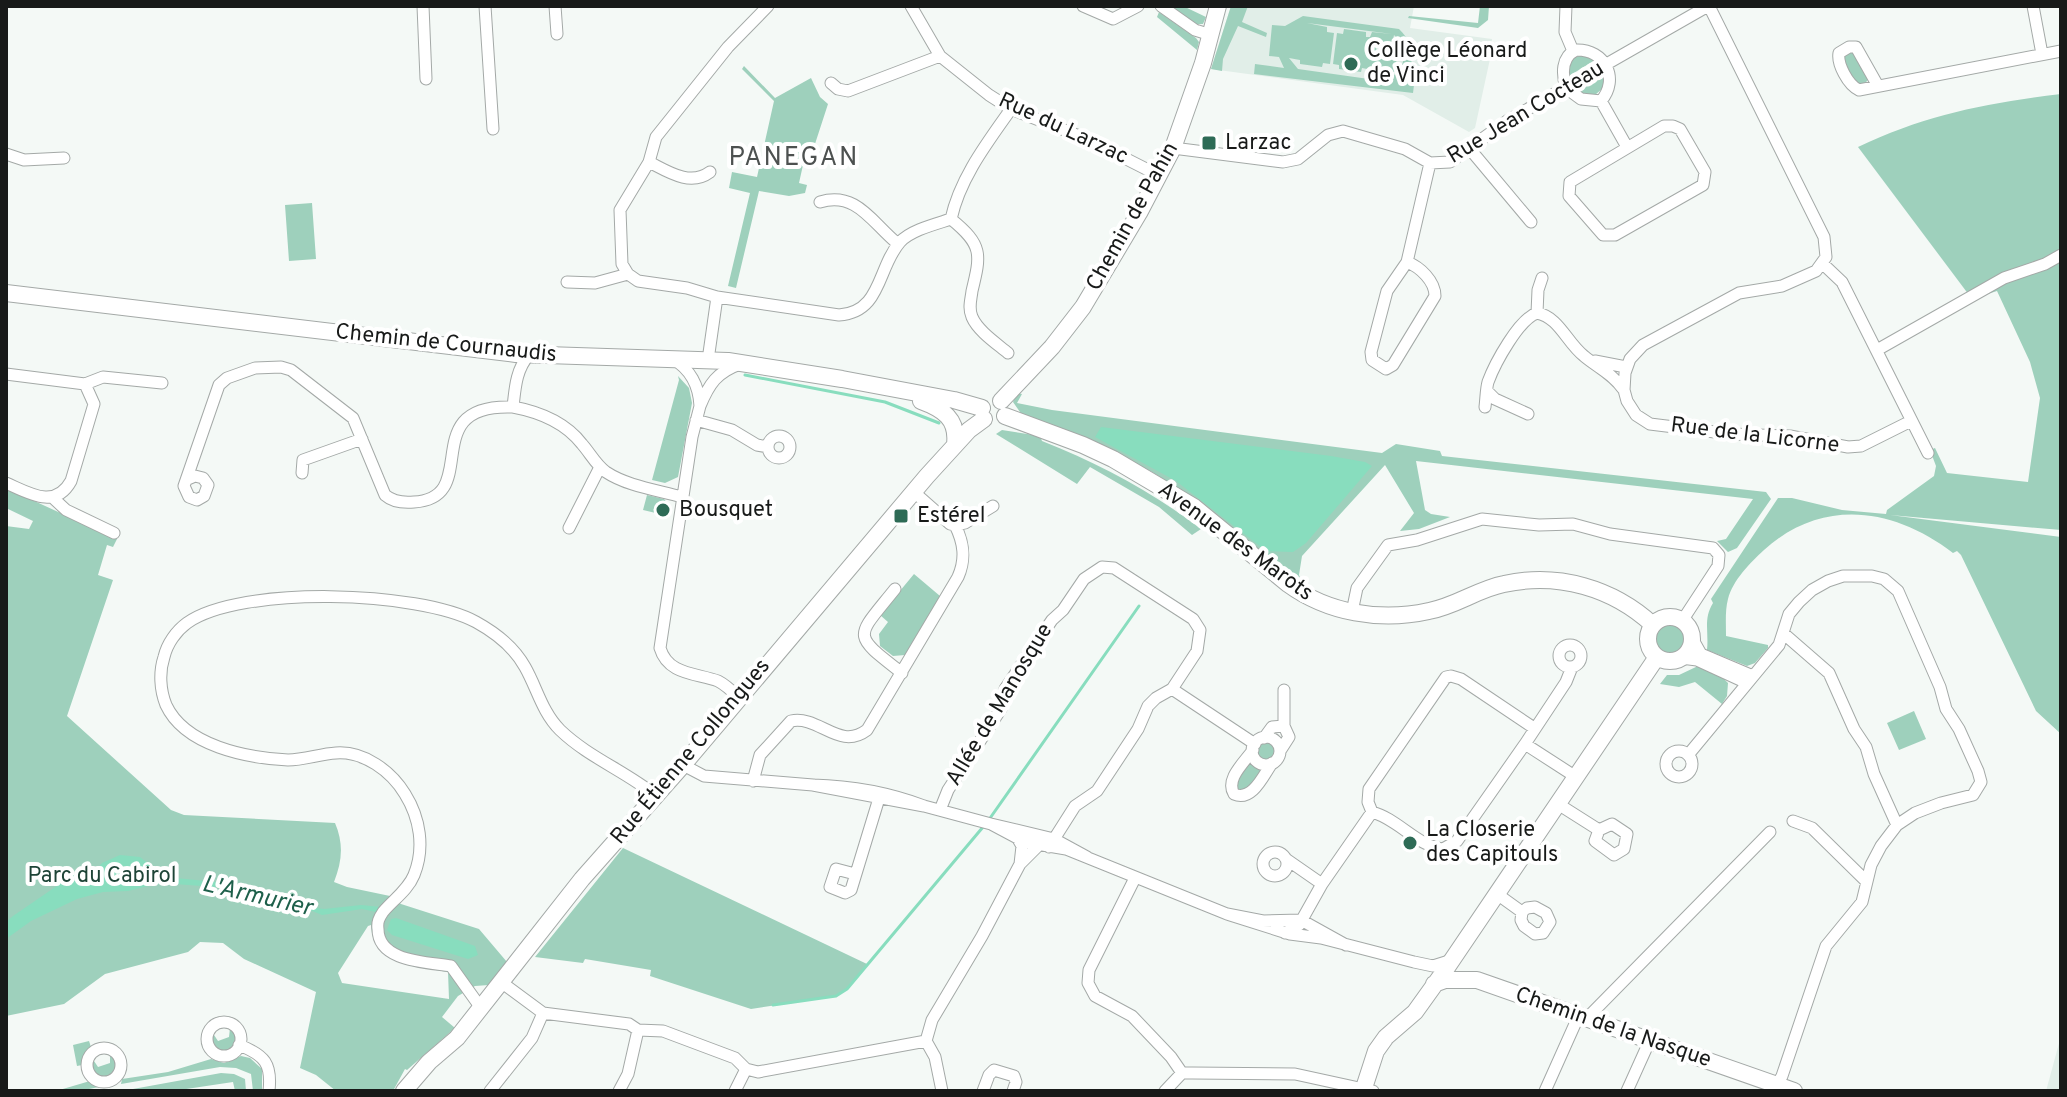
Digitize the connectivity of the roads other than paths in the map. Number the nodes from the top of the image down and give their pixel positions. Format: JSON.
{"nodes":[{"id":1,"x":423,"y":6,"type":"edge"},
{"id":2,"x":485,"y":6,"type":"edge"},
{"id":3,"x":555,"y":6,"type":"edge"},
{"id":4,"x":768,"y":6,"type":"edge"},
{"id":5,"x":911,"y":6,"type":"edge"},
{"id":6,"x":1083,"y":6,"type":"edge"},
{"id":7,"x":1138,"y":6,"type":"edge"},
{"id":8,"x":1161,"y":6,"type":"edge"},
{"id":9,"x":1218,"y":6,"type":"edge"},
{"id":10,"x":1566,"y":6,"type":"edge"},
{"id":11,"x":1709,"y":6,"type":"edge"},
{"id":12,"x":2033,"y":6,"type":"edge"},
{"id":13,"x":557,"y":34,"type":"dead end"},
{"id":14,"x":1211,"y":35,"type":"junction"},
{"id":15,"x":1573,"y":51,"type":"junction"},
{"id":16,"x":2061,"y":51,"type":"edge"},
{"id":17,"x":2042,"y":54,"type":"junction"},
{"id":18,"x":940,"y":56,"type":"junction"},
{"id":19,"x":1606,"y":64,"type":"junction"},
{"id":20,"x":426,"y":79,"type":"dead end"},
{"id":21,"x":831,"y":83,"type":"dead end"},
{"id":22,"x":1878,"y":86,"type":"dead end"},
{"id":23,"x":1566,"y":88,"type":"junction"},
{"id":24,"x":1601,"y":101,"type":"junction"},
{"id":25,"x":1011,"y":109,"type":"junction"},
{"id":26,"x":493,"y":129,"type":"dead end"},
{"id":27,"x":1176,"y":140,"type":"junction"},
{"id":28,"x":1627,"y":147,"type":"junction"},
{"id":29,"x":1469,"y":148,"type":"junction"},
{"id":30,"x":6,"y":154,"type":"edge"},
{"id":31,"x":64,"y":158,"type":"dead end"},
{"id":32,"x":649,"y":162,"type":"junction"},
{"id":33,"x":1430,"y":163,"type":"junction"},
{"id":34,"x":710,"y":172,"type":"dead end"},
{"id":35,"x":1158,"y":175,"type":"junction"},
{"id":36,"x":820,"y":202,"type":"dead end"},
{"id":37,"x":951,"y":219,"type":"junction"},
{"id":38,"x":1531,"y":222,"type":"dead end"},
{"id":39,"x":898,"y":244,"type":"junction"},
{"id":40,"x":2061,"y":255,"type":"edge"},
{"id":41,"x":1407,"y":262,"type":"junction"},
{"id":42,"x":1823,"y":264,"type":"junction"},
{"id":43,"x":628,"y":274,"type":"junction"},
{"id":44,"x":1542,"y":278,"type":"dead end"},
{"id":45,"x":567,"y":282,"type":"dead end"},
{"id":46,"x":6,"y":293,"type":"edge"},
{"id":47,"x":717,"y":297,"type":"junction"},
{"id":48,"x":1537,"y":313,"type":"junction"},
{"id":49,"x":1877,"y":350,"type":"junction"},
{"id":50,"x":1008,"y":353,"type":"dead end"},
{"id":51,"x":523,"y":355,"type":"junction"},
{"id":52,"x":673,"y":359,"type":"junction"},
{"id":53,"x":711,"y":360,"type":"junction"},
{"id":54,"x":1590,"y":360,"type":"junction"},
{"id":55,"x":741,"y":363,"type":"junction"},
{"id":56,"x":1626,"y":367,"type":"junction"},
{"id":57,"x":6,"y":374,"type":"edge"},
{"id":58,"x":695,"y":382,"type":"junction"},
{"id":59,"x":711,"y":382,"type":"junction"},
{"id":60,"x":162,"y":383,"type":"dead end"},
{"id":61,"x":85,"y":384,"type":"junction"},
{"id":62,"x":886,"y":388,"type":"junction"},
{"id":63,"x":1624,"y":390,"type":"junction"},
{"id":64,"x":1488,"y":392,"type":"junction"},
{"id":65,"x":700,"y":406,"type":"junction"},
{"id":66,"x":513,"y":407,"type":"junction"},
{"id":67,"x":1485,"y":407,"type":"dead end"},
{"id":68,"x":1003,"y":409,"type":"junction"},
{"id":69,"x":983,"y":414,"type":"junction"},
{"id":70,"x":1528,"y":414,"type":"dead end"},
{"id":71,"x":696,"y":420,"type":"junction"},
{"id":72,"x":1911,"y":421,"type":"junction"},
{"id":73,"x":362,"y":439,"type":"junction"},
{"id":74,"x":955,"y":444,"type":"junction"},
{"id":75,"x":768,"y":447,"type":"dead end"},
{"id":76,"x":1928,"y":453,"type":"dead end"},
{"id":77,"x":600,"y":467,"type":"junction"},
{"id":78,"x":302,"y":473,"type":"dead end"},
{"id":79,"x":188,"y":479,"type":"dead end"},
{"id":80,"x":6,"y":483,"type":"edge"},
{"id":81,"x":914,"y":492,"type":"junction"},
{"id":82,"x":52,"y":497,"type":"junction"},
{"id":83,"x":682,"y":497,"type":"junction"},
{"id":84,"x":993,"y":506,"type":"dead end"},
{"id":85,"x":955,"y":525,"type":"junction"},
{"id":86,"x":569,"y":528,"type":"dead end"},
{"id":87,"x":114,"y":533,"type":"dead end"},
{"id":88,"x":895,"y":589,"type":"dead end"},
{"id":89,"x":1352,"y":612,"type":"junction"},
{"id":90,"x":1682,"y":621,"type":"junction"},
{"id":91,"x":1653,"y":625,"type":"junction"},
{"id":92,"x":1783,"y":633,"type":"junction"},
{"id":93,"x":1692,"y":638,"type":"junction"},
{"id":94,"x":1657,"y":657,"type":"junction"},
{"id":95,"x":1681,"y":658,"type":"junction"},
{"id":96,"x":1572,"y":667,"type":"dead end"},
{"id":97,"x":902,"y":673,"type":"junction"},
{"id":98,"x":1750,"y":680,"type":"junction"},
{"id":99,"x":1172,"y":689,"type":"junction"},
{"id":100,"x":1284,"y":690,"type":"dead end"},
{"id":101,"x":738,"y":697,"type":"junction"},
{"id":102,"x":1284,"y":726,"type":"junction"},
{"id":103,"x":1534,"y":728,"type":"junction"},
{"id":104,"x":1257,"y":744,"type":"junction"},
{"id":105,"x":1525,"y":744,"type":"junction"},
{"id":106,"x":1280,"y":751,"type":"junction"},
{"id":107,"x":1688,"y":755,"type":"dead end"},
{"id":108,"x":1272,"y":763,"type":"junction"},
{"id":109,"x":683,"y":765,"type":"junction"},
{"id":110,"x":1576,"y":777,"type":"junction"},
{"id":111,"x":753,"y":781,"type":"junction"},
{"id":112,"x":655,"y":795,"type":"junction"},
{"id":113,"x":880,"y":795,"type":"junction"},
{"id":114,"x":1558,"y":804,"type":"junction"},
{"id":115,"x":940,"y":810,"type":"junction"},
{"id":116,"x":1372,"y":812,"type":"junction"},
{"id":117,"x":1793,"y":821,"type":"dead end"},
{"id":118,"x":986,"y":822,"type":"junction"},
{"id":119,"x":1897,"y":825,"type":"junction"},
{"id":120,"x":1599,"y":830,"type":"dead end"},
{"id":121,"x":1770,"y":832,"type":"dead end"},
{"id":122,"x":1022,"y":840,"type":"junction"},
{"id":123,"x":1045,"y":842,"type":"junction"},
{"id":124,"x":1286,"y":859,"type":"dead end"},
{"id":125,"x":1020,"y":864,"type":"junction"},
{"id":126,"x":855,"y":874,"type":"dead end"},
{"id":127,"x":1135,"y":878,"type":"junction"},
{"id":128,"x":1866,"y":881,"type":"junction"},
{"id":129,"x":1322,"y":884,"type":"junction"},
{"id":130,"x":1497,"y":894,"type":"junction"},
{"id":131,"x":1522,"y":912,"type":"dead end"},
{"id":132,"x":1301,"y":920,"type":"junction"},
{"id":133,"x":1283,"y":928,"type":"junction"},
{"id":134,"x":1312,"y":937,"type":"junction"},
{"id":135,"x":1346,"y":945,"type":"junction"},
{"id":136,"x":1414,"y":962,"type":"junction"},
{"id":137,"x":1450,"y":963,"type":"junction"},
{"id":138,"x":1469,"y":980,"type":"junction"},
{"id":139,"x":501,"y":982,"type":"junction"},
{"id":140,"x":1434,"y":984,"type":"junction"},
{"id":141,"x":481,"y":1008,"type":"junction"},
{"id":142,"x":543,"y":1013,"type":"junction"},
{"id":143,"x":1583,"y":1017,"type":"junction"},
{"id":144,"x":638,"y":1030,"type":"junction"},
{"id":145,"x":1650,"y":1040,"type":"junction"},
{"id":146,"x":926,"y":1041,"type":"junction"},
{"id":147,"x":239,"y":1045,"type":"dead end"},
{"id":148,"x":746,"y":1069,"type":"junction"},
{"id":149,"x":1182,"y":1073,"type":"junction"},
{"id":150,"x":1775,"y":1088,"type":"edge"},
{"id":151,"x":1367,"y":1090,"type":"edge"},
{"id":152,"x":269,"y":1091,"type":"edge"},
{"id":153,"x":404,"y":1091,"type":"edge"},
{"id":154,"x":490,"y":1091,"type":"edge"},
{"id":155,"x":619,"y":1091,"type":"edge"},
{"id":156,"x":735,"y":1091,"type":"edge"},
{"id":157,"x":942,"y":1091,"type":"edge"},
{"id":158,"x":983,"y":1091,"type":"edge"},
{"id":159,"x":1013,"y":1091,"type":"edge"},
{"id":160,"x":1165,"y":1091,"type":"edge"},
{"id":161,"x":1545,"y":1091,"type":"edge"},
{"id":162,"x":1627,"y":1091,"type":"edge"},
{"id":163,"x":1794,"y":1091,"type":"edge"}],
"edges":[{"from":1,"to":20,"type":"street"},
{"from":2,"to":26,"type":"street"},
{"from":3,"to":13,"type":"street"},
{"from":4,"to":32,"type":"street"},
{"from":5,"to":18,"type":"street","name":"Rue du Larzac"},
{"from":6,"to":7,"type":"street"},
{"from":8,"to":14,"type":"street"},
{"from":9,"to":14,"type":"street","name":"Chemin de Pahin"},
{"from":10,"to":15,"type":"street"},
{"from":11,"to":19,"type":"street","name":"Rue Jean Cocteau"},
{"from":11,"to":42,"type":"street"},
{"from":12,"to":17,"type":"street"},
{"from":14,"to":27,"type":"street","name":"Chemin de Pahin"},
{"from":15,"to":19,"type":"street"},
{"from":15,"to":23,"type":"street"},
{"from":16,"to":17,"type":"street"},
{"from":17,"to":22,"type":"street"},
{"from":18,"to":21,"type":"street"},
{"from":18,"to":25,"type":"street","name":"Rue du Larzac"},
{"from":19,"to":23,"type":"street","name":"Rue Jean Cocteau"},
{"from":19,"to":24,"type":"street"},
{"from":23,"to":24,"type":"street"},
{"from":23,"to":29,"type":"street","name":"Rue Jean Cocteau"},
{"from":24,"to":28,"type":"street"},
{"from":25,"to":35,"type":"street","name":"Rue du Larzac"},
{"from":25,"to":37,"type":"street"},
{"from":27,"to":33,"type":"street","name":"Rue Jean Cocteau"},
{"from":27,"to":35,"type":"street","name":"Chemin de Pahin"},
{"from":28,"to":28,"type":"street"},
{"from":29,"to":33,"type":"street","name":"Rue Jean Cocteau"},
{"from":29,"to":38,"type":"street"},
{"from":30,"to":31,"type":"street"},
{"from":32,"to":34,"type":"street"},
{"from":32,"to":43,"type":"street"},
{"from":33,"to":41,"type":"street"},
{"from":35,"to":68,"type":"street","name":"Chemin de Pahin"},
{"from":36,"to":39,"type":"street"},
{"from":37,"to":39,"type":"street"},
{"from":37,"to":50,"type":"street"},
{"from":39,"to":47,"type":"street"},
{"from":40,"to":49,"type":"street"},
{"from":41,"to":41,"type":"street"},
{"from":42,"to":49,"type":"street"},
{"from":42,"to":56,"type":"street"},
{"from":43,"to":45,"type":"street"},
{"from":43,"to":47,"type":"street"},
{"from":44,"to":48,"type":"street"},
{"from":46,"to":51,"type":"street","name":"Chemin de Cournaudis"},
{"from":47,"to":53,"type":"street"},
{"from":48,"to":54,"type":"street","name":"Rue de la Licorne"},
{"from":48,"to":64,"type":"street"},
{"from":49,"to":72,"type":"street"},
{"from":51,"to":52,"type":"street","name":"Chemin de Cournaudis"},
{"from":51,"to":66,"type":"street"},
{"from":52,"to":53,"type":"street","name":"Chemin de Cournaudis"},
{"from":52,"to":58,"type":"street"},
{"from":53,"to":55,"type":"street","name":"Chemin de Cournaudis"},
{"from":53,"to":59,"type":"street"},
{"from":54,"to":56,"type":"street"},
{"from":54,"to":63,"type":"street","name":"Rue de la Licorne"},
{"from":55,"to":59,"type":"street"},
{"from":55,"to":62,"type":"street","name":"Chemin de Cournaudis"},
{"from":56,"to":63,"type":"street"},
{"from":57,"to":61,"type":"street"},
{"from":58,"to":59,"type":"street"},
{"from":58,"to":65,"type":"street"},
{"from":59,"to":65,"type":"street"},
{"from":60,"to":61,"type":"street"},
{"from":61,"to":82,"type":"street"},
{"from":62,"to":69,"type":"street","name":"Chemin de Cournaudis"},
{"from":62,"to":74,"type":"street","name":"Chemin de Cournaudis"},
{"from":63,"to":72,"type":"street","name":"Rue de la Licorne"},
{"from":64,"to":67,"type":"street"},
{"from":64,"to":70,"type":"street"},
{"from":65,"to":71,"type":"street"},
{"from":66,"to":73,"type":"street"},
{"from":66,"to":77,"type":"street"},
{"from":68,"to":69,"type":"street"},
{"from":68,"to":89,"type":"street","name":"Avenue des Marots"},
{"from":69,"to":74,"type":"street","name":"Rue Étienne Collongues"},
{"from":71,"to":75,"type":"street"},
{"from":71,"to":83,"type":"street"},
{"from":72,"to":76,"type":"street"},
{"from":73,"to":78,"type":"street"},
{"from":73,"to":79,"type":"street"},
{"from":74,"to":81,"type":"street","name":"Rue Étienne Collongues"},
{"from":77,"to":83,"type":"street"},
{"from":77,"to":86,"type":"street"},
{"from":80,"to":82,"type":"street"},
{"from":81,"to":85,"type":"street"},
{"from":81,"to":101,"type":"street","name":"Rue Étienne Collongues"},
{"from":82,"to":87,"type":"street"},
{"from":83,"to":101,"type":"street"},
{"from":84,"to":85,"type":"street"},
{"from":85,"to":97,"type":"street"},
{"from":88,"to":97,"type":"street"},
{"from":89,"to":90,"type":"street"},
{"from":89,"to":91,"type":"street","name":"Avenue des Marots"},
{"from":90,"to":91,"type":"street"},
{"from":90,"to":93,"type":"street"},
{"from":91,"to":94,"type":"street"},
{"from":92,"to":98,"type":"street"},
{"from":92,"to":119,"type":"street"},
{"from":92,"to":119,"type":"street"},
{"from":93,"to":95,"type":"street"},
{"from":93,"to":98,"type":"street"},
{"from":94,"to":95,"type":"street"},
{"from":94,"to":110,"type":"street"},
{"from":95,"to":98,"type":"street"},
{"from":96,"to":103,"type":"street"},
{"from":97,"to":111,"type":"street"},
{"from":98,"to":107,"type":"street"},
{"from":99,"to":104,"type":"street"},
{"from":99,"to":115,"type":"street","name":"Allée de Manosque"},
{"from":99,"to":123,"type":"street","name":"Allée de Manosque"},
{"from":100,"to":102,"type":"street"},
{"from":101,"to":109,"type":"street","name":"Rue Étienne Collongues"},
{"from":102,"to":104,"type":"street"},
{"from":102,"to":106,"type":"street"},
{"from":103,"to":105,"type":"street"},
{"from":103,"to":116,"type":"street"},
{"from":104,"to":106,"type":"street"},
{"from":104,"to":108,"type":"street"},
{"from":104,"to":108,"type":"street"},
{"from":105,"to":110,"type":"street"},
{"from":105,"to":116,"type":"street"},
{"from":106,"to":108,"type":"street"},
{"from":109,"to":111,"type":"street"},
{"from":109,"to":112,"type":"street","name":"Rue Étienne Collongues"},
{"from":110,"to":114,"type":"street"},
{"from":111,"to":113,"type":"street"},
{"from":112,"to":139,"type":"street","name":"Rue Étienne Collongues"},
{"from":112,"to":141,"type":"street"},
{"from":113,"to":115,"type":"street"},
{"from":113,"to":126,"type":"street"},
{"from":114,"to":120,"type":"street"},
{"from":114,"to":130,"type":"street"},
{"from":115,"to":118,"type":"street"},
{"from":116,"to":129,"type":"street"},
{"from":117,"to":128,"type":"street"},
{"from":118,"to":122,"type":"street"},
{"from":118,"to":123,"type":"street"},
{"from":119,"to":128,"type":"street"},
{"from":121,"to":143,"type":"street"},
{"from":122,"to":123,"type":"street"},
{"from":122,"to":125,"type":"street"},
{"from":123,"to":125,"type":"street","name":"Allée de Manosque"},
{"from":123,"to":127,"type":"street"},
{"from":124,"to":129,"type":"street"},
{"from":125,"to":146,"type":"street","name":"Allée de Manosque"},
{"from":127,"to":133,"type":"street"},
{"from":127,"to":149,"type":"street"},
{"from":128,"to":150,"type":"street"},
{"from":129,"to":132,"type":"street"},
{"from":130,"to":131,"type":"street"},
{"from":130,"to":137,"type":"street"},
{"from":132,"to":133,"type":"street"},
{"from":132,"to":134,"type":"street"},
{"from":132,"to":135,"type":"street"},
{"from":133,"to":134,"type":"street"},
{"from":134,"to":135,"type":"street"},
{"from":135,"to":136,"type":"street"},
{"from":136,"to":137,"type":"street"},
{"from":136,"to":140,"type":"street"},
{"from":137,"to":138,"type":"street","name":"Chemin de la Nasque"},
{"from":137,"to":140,"type":"street"},
{"from":138,"to":140,"type":"street","name":"Chemin de la Nasque"},
{"from":138,"to":143,"type":"street","name":"Chemin de la Nasque"},
{"from":139,"to":141,"type":"street","name":"Rue Étienne Collongues"},
{"from":139,"to":142,"type":"street"},
{"from":140,"to":151,"type":"street"},
{"from":141,"to":153,"type":"street","name":"Rue Étienne Collongues"},
{"from":142,"to":144,"type":"street"},
{"from":142,"to":154,"type":"street"},
{"from":143,"to":145,"type":"street","name":"Chemin de la Nasque"},
{"from":143,"to":161,"type":"street"},
{"from":144,"to":148,"type":"street"},
{"from":144,"to":155,"type":"street"},
{"from":145,"to":150,"type":"street","name":"Chemin de la Nasque"},
{"from":145,"to":162,"type":"street"},
{"from":146,"to":148,"type":"street"},
{"from":146,"to":157,"type":"street"},
{"from":147,"to":152,"type":"street"},
{"from":148,"to":156,"type":"street"},
{"from":149,"to":151,"type":"street"},
{"from":149,"to":160,"type":"street"},
{"from":150,"to":163,"type":"street","name":"Chemin de la Nasque"},
{"from":158,"to":159,"type":"street"}]}
